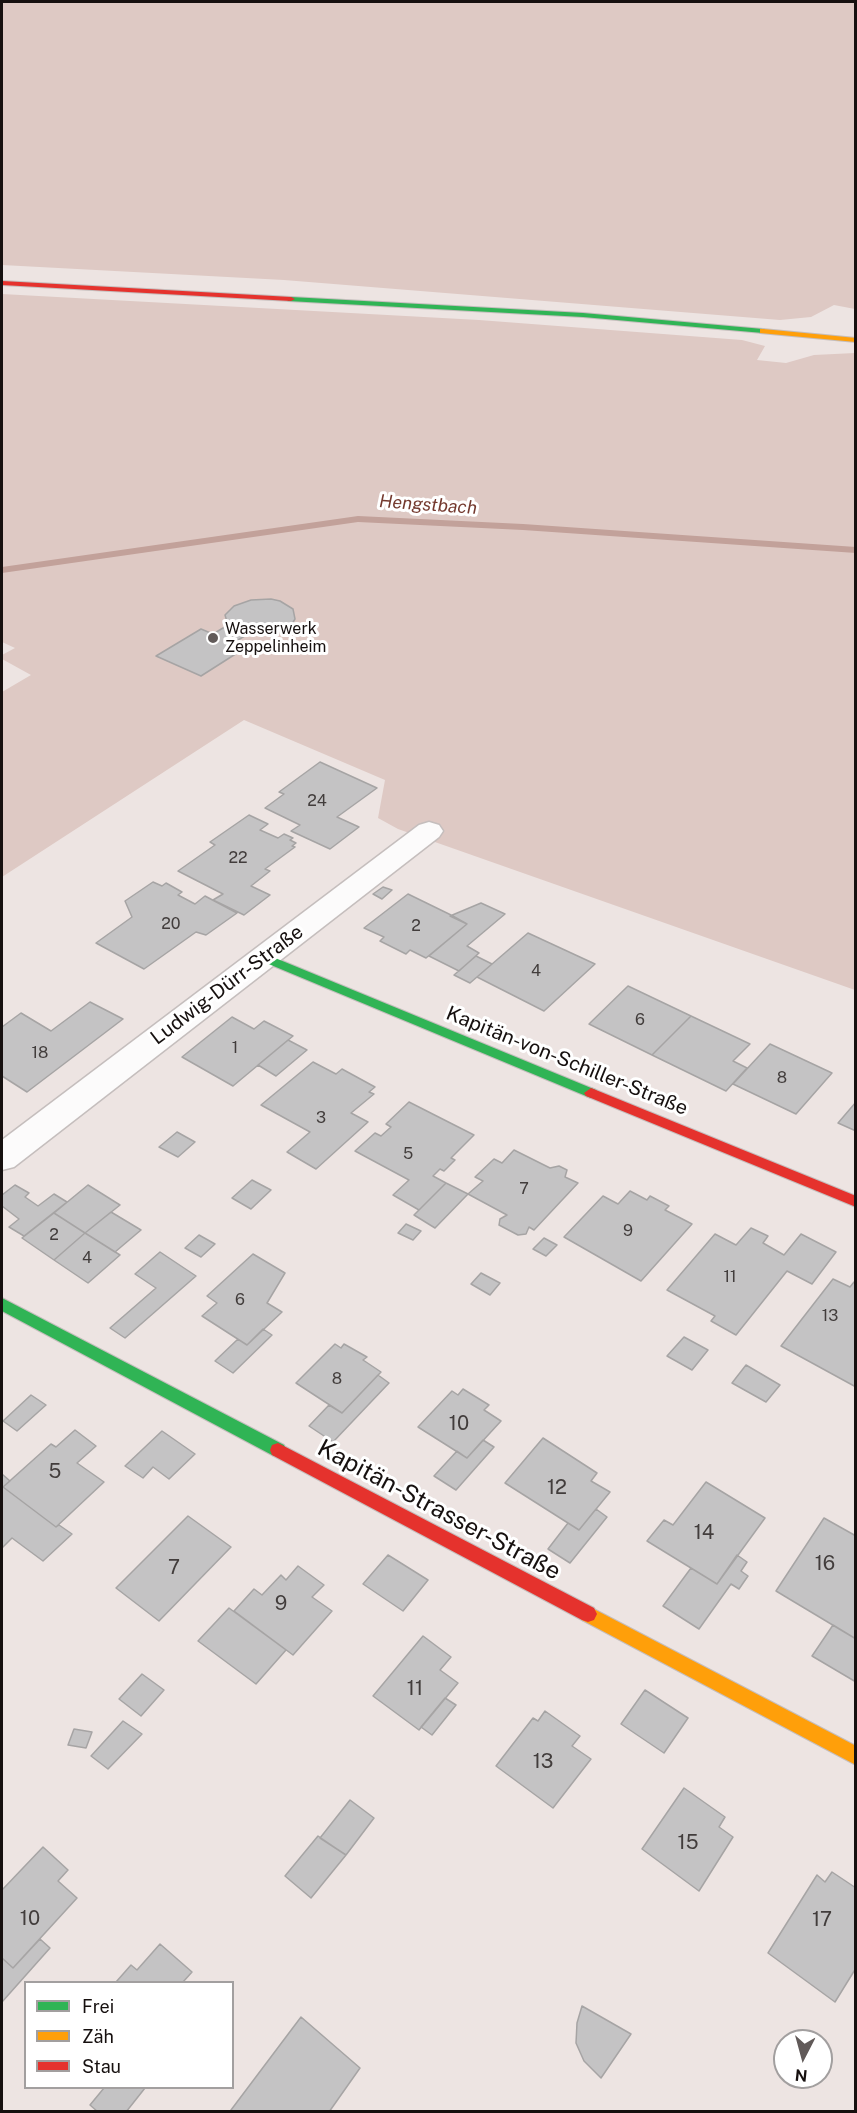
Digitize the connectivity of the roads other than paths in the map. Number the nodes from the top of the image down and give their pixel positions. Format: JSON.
{"nodes":[{"id":1,"x":2,"y":283,"type":"edge"},
{"id":2,"x":855,"y":340,"type":"edge"},
{"id":3,"x":429,"y":831,"type":"dead end"},
{"id":4,"x":263,"y":957,"type":"junction"},
{"id":5,"x":9,"y":1141,"type":"edge"},
{"id":6,"x":855,"y":1202,"type":"edge"},
{"id":7,"x":2,"y":1305,"type":"edge"},
{"id":8,"x":855,"y":1756,"type":"edge"}],
"edges":[{"from":1,"to":2,"type":"main road"},
{"from":3,"to":4,"type":"street","name":"Ludwig-Dürr-Straße"},
{"from":4,"to":5,"type":"street","name":"Ludwig-Dürr-Straße"},
{"from":4,"to":6,"type":"main road","name":"Kapitän-von-Schiller-Straße"},
{"from":7,"to":8,"type":"main road","name":"Kapitän-Strasser-Straße"}]}
